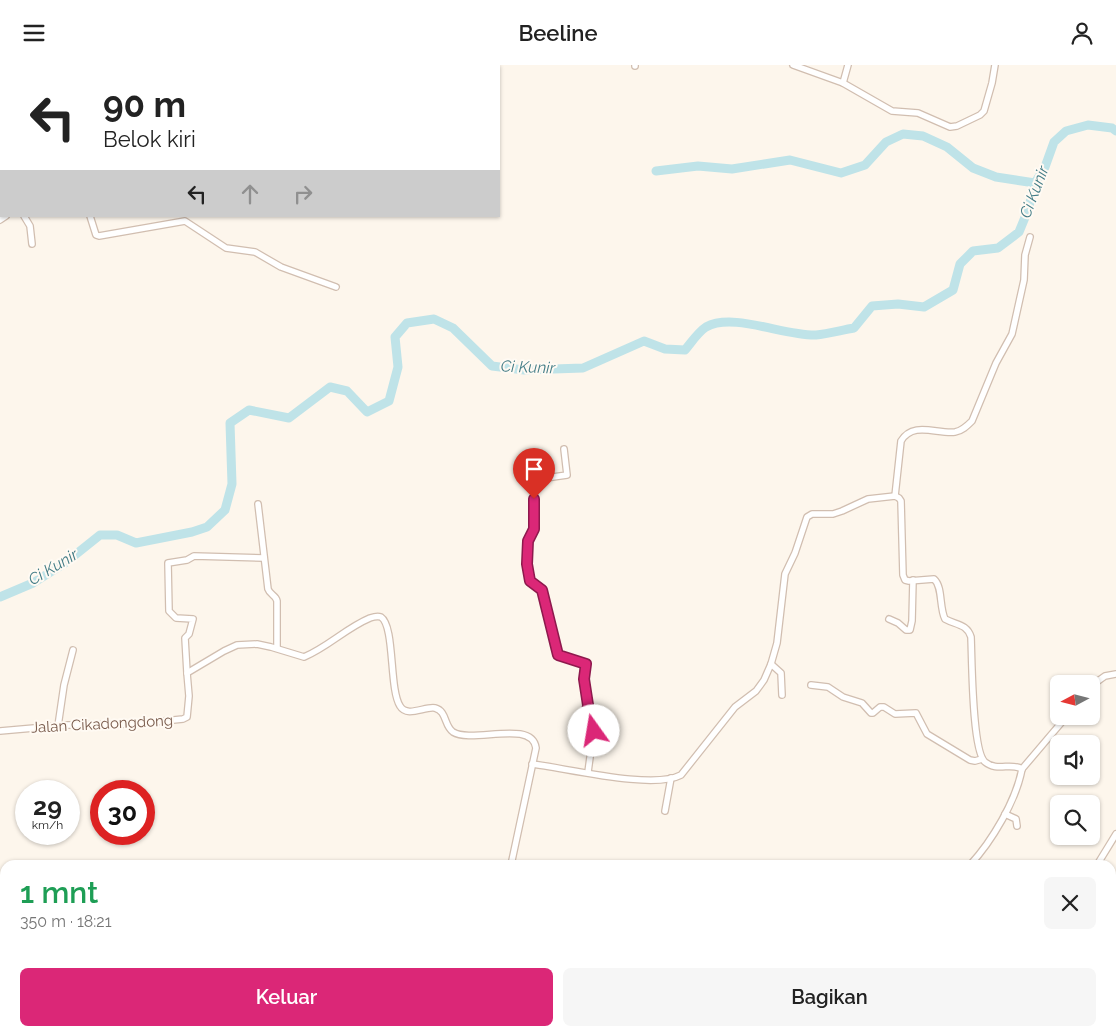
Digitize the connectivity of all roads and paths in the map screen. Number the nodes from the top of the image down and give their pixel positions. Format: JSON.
{"nodes":[{"id":1,"x":793,"y":65,"type":"edge"},
{"id":2,"x":848,"y":65,"type":"edge"},
{"id":3,"x":994,"y":65,"type":"edge"},
{"id":4,"x":843,"y":83,"type":"junction"},
{"id":5,"x":25,"y":217,"type":"edge"},
{"id":6,"x":90,"y":217,"type":"edge"},
{"id":7,"x":1030,"y":237,"type":"dead end"},
{"id":8,"x":32,"y":244,"type":"dead end"},
{"id":9,"x":336,"y":287,"type":"dead end"},
{"id":10,"x":564,"y":449,"type":"dead end"},
{"id":11,"x":895,"y":496,"type":"junction"},
{"id":12,"x":258,"y":504,"type":"dead end"},
{"id":13,"x":264,"y":558,"type":"junction"},
{"id":14,"x":913,"y":580,"type":"junction"},
{"id":15,"x":888,"y":619,"type":"dead end"},
{"id":16,"x":277,"y":649,"type":"junction"},
{"id":17,"x":74,"y":650,"type":"dead end"},
{"id":18,"x":771,"y":664,"type":"junction"},
{"id":19,"x":187,"y":673,"type":"junction"},
{"id":20,"x":1116,"y":674,"type":"edge"},
{"id":21,"x":1100,"y":680,"type":"edge"},
{"id":22,"x":811,"y":685,"type":"dead end"},
{"id":23,"x":782,"y":695,"type":"dead end"},
{"id":24,"x":1059,"y":725,"type":"edge"},
{"id":25,"x":58,"y":726,"type":"junction"},
{"id":26,"x":0,"y":731,"type":"edge"},
{"id":27,"x":982,"y":759,"type":"junction"},
{"id":28,"x":532,"y":764,"type":"junction"},
{"id":29,"x":1022,"y":769,"type":"junction"},
{"id":30,"x":588,"y":772,"type":"junction"},
{"id":31,"x":670,"y":779,"type":"junction"},
{"id":32,"x":666,"y":811,"type":"dead end"},
{"id":33,"x":1005,"y":814,"type":"junction"},
{"id":34,"x":1017,"y":826,"type":"dead end"},
{"id":35,"x":1116,"y":834,"type":"edge"},
{"id":36,"x":512,"y":860,"type":"edge"},
{"id":37,"x":974,"y":860,"type":"edge"},
{"id":38,"x":1100,"y":860,"type":"edge"}],
"edges":[{"from":1,"to":4,"type":"street"},
{"from":2,"to":4,"type":"street"},
{"from":3,"to":4,"type":"street"},
{"from":5,"to":8,"type":"street"},
{"from":6,"to":9,"type":"street"},
{"from":7,"to":11,"type":"street"},
{"from":10,"to":30,"type":"street"},
{"from":11,"to":14,"type":"street"},
{"from":11,"to":18,"type":"street"},
{"from":12,"to":13,"type":"street"},
{"from":13,"to":16,"type":"street"},
{"from":13,"to":19,"type":"street"},
{"from":14,"to":15,"type":"street"},
{"from":14,"to":27,"type":"street"},
{"from":16,"to":19,"type":"street"},
{"from":16,"to":28,"type":"street"},
{"from":17,"to":25,"type":"street"},
{"from":18,"to":23,"type":"street"},
{"from":18,"to":31,"type":"street"},
{"from":19,"to":25,"type":"street","name":"Jalan Cikadongdong"},
{"from":20,"to":21,"type":"street"},
{"from":22,"to":27,"type":"street"},
{"from":24,"to":29,"type":"street"},
{"from":25,"to":26,"type":"street","name":"Jalan Cikadongdong"},
{"from":27,"to":29,"type":"street"},
{"from":28,"to":30,"type":"street"},
{"from":28,"to":36,"type":"street"},
{"from":29,"to":33,"type":"street"},
{"from":30,"to":31,"type":"street"},
{"from":31,"to":32,"type":"street"},
{"from":33,"to":34,"type":"street"},
{"from":33,"to":37,"type":"street"},
{"from":35,"to":38,"type":"street"}]}
